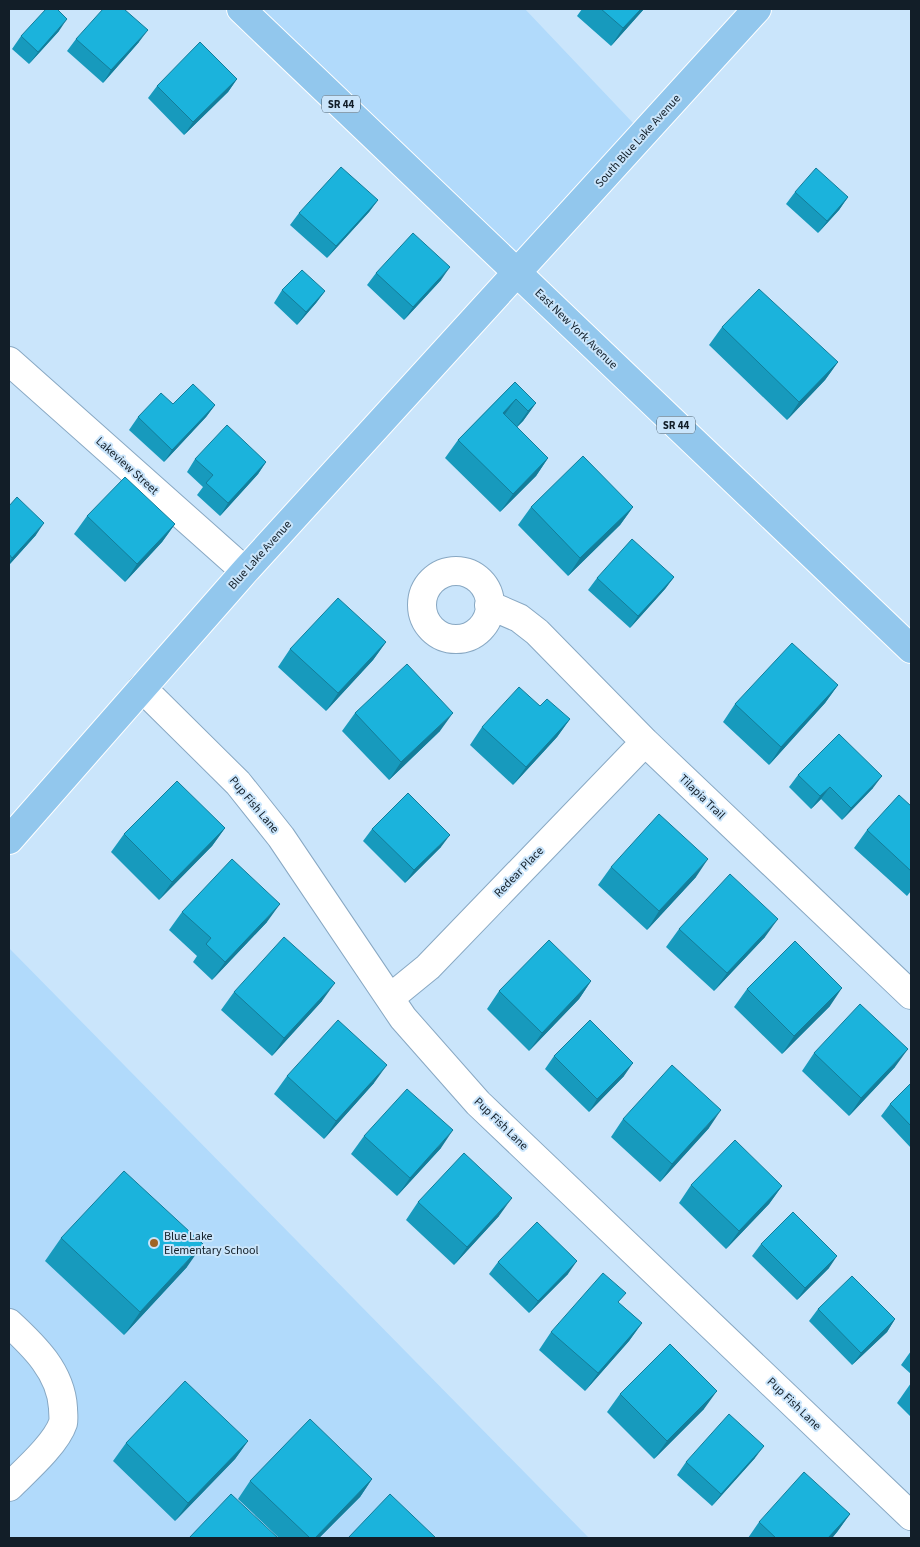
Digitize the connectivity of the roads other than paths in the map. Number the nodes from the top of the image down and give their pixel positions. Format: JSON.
{"nodes":[{"id":1,"x":241,"y":9,"type":"edge"},
{"id":2,"x":757,"y":9,"type":"edge"},
{"id":3,"x":518,"y":274,"type":"junction"},
{"id":4,"x":9,"y":360,"type":"edge"},
{"id":5,"x":245,"y":571,"type":"junction"},
{"id":6,"x":490,"y":605,"type":"dead end"},
{"id":7,"x":911,"y":650,"type":"edge"},
{"id":8,"x":142,"y":688,"type":"junction"},
{"id":9,"x":645,"y":742,"type":"junction"},
{"id":10,"x":9,"y":840,"type":"edge"},
{"id":11,"x":911,"y":995,"type":"edge"},
{"id":12,"x":390,"y":998,"type":"junction"},
{"id":13,"x":9,"y":1323,"type":"edge"},
{"id":14,"x":9,"y":1487,"type":"edge"},
{"id":15,"x":911,"y":1516,"type":"edge"}],
"edges":[{"from":1,"to":3,"type":"main road","name":"East New York Avenue","number":"SR 44"},
{"from":2,"to":3,"type":"main road","name":"South Blue Lake Avenue"},
{"from":3,"to":5,"type":"main road","name":"Blue Lake Avenue"},
{"from":3,"to":7,"type":"main road","name":"East New York Avenue","number":"SR 44"},
{"from":4,"to":5,"type":"street","name":"Lakeview Street"},
{"from":5,"to":8,"type":"main road","name":"Blue Lake Avenue"},
{"from":6,"to":9,"type":"street","name":"Tilapia Trail"},
{"from":8,"to":10,"type":"main road","name":"Blue Lake Avenue"},
{"from":8,"to":12,"type":"street","name":"Pup Fish Lane"},
{"from":9,"to":11,"type":"street","name":"Tilapia Trail"},
{"from":9,"to":12,"type":"street","name":"Redear Place"},
{"from":12,"to":15,"type":"street","name":"Pup Fish Lane"},
{"from":13,"to":14,"type":"street"}]}
